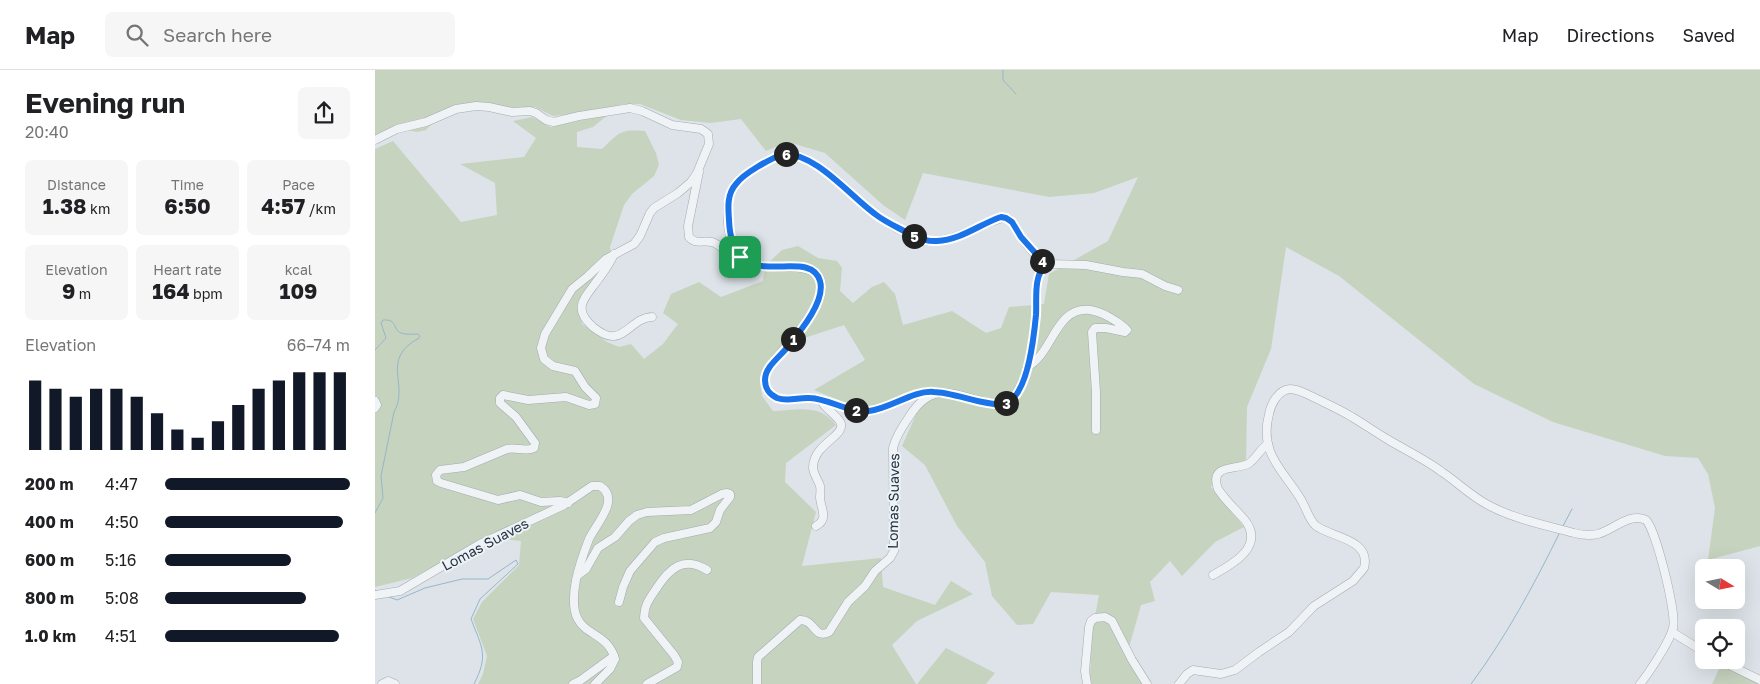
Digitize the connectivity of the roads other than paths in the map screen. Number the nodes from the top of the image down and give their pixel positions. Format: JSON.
{"nodes":[{"id":1,"x":375,"y":140,"type":"edge"},
{"id":2,"x":700,"y":166,"type":"junction"},
{"id":3,"x":614,"y":254,"type":"junction"},
{"id":4,"x":740,"y":257,"type":"junction"},
{"id":5,"x":1046,"y":265,"type":"junction"},
{"id":6,"x":1179,"y":290,"type":"dead end"},
{"id":7,"x":652,"y":316,"type":"dead end"},
{"id":8,"x":1027,"y":367,"type":"junction"},
{"id":9,"x":939,"y":392,"type":"junction"},
{"id":10,"x":821,"y":400,"type":"junction"},
{"id":11,"x":375,"y":401,"type":"edge"},
{"id":12,"x":375,"y":408,"type":"edge"},
{"id":13,"x":1096,"y":430,"type":"dead end"},
{"id":14,"x":1268,"y":444,"type":"junction"},
{"id":15,"x":568,"y":503,"type":"junction"},
{"id":16,"x":816,"y":526,"type":"dead end"},
{"id":17,"x":707,"y":570,"type":"dead end"},
{"id":18,"x":578,"y":575,"type":"junction"},
{"id":19,"x":1213,"y":575,"type":"dead end"},
{"id":20,"x":375,"y":595,"type":"edge"},
{"id":21,"x":619,"y":602,"type":"dead end"},
{"id":22,"x":1672,"y":632,"type":"junction"},
{"id":23,"x":1695,"y":646,"type":"edge"},
{"id":24,"x":614,"y":656,"type":"junction"},
{"id":25,"x":1737,"y":669,"type":"edge"},
{"id":26,"x":1760,"y":680,"type":"edge"},
{"id":27,"x":382,"y":684,"type":"edge"},
{"id":28,"x":395,"y":684,"type":"edge"},
{"id":29,"x":573,"y":684,"type":"edge"},
{"id":30,"x":595,"y":684,"type":"edge"},
{"id":31,"x":647,"y":684,"type":"edge"},
{"id":32,"x":757,"y":684,"type":"edge"},
{"id":33,"x":1087,"y":684,"type":"edge"},
{"id":34,"x":1147,"y":684,"type":"edge"},
{"id":35,"x":1179,"y":684,"type":"edge"},
{"id":36,"x":1640,"y":684,"type":"edge"}],
"edges":[{"from":1,"to":2,"type":"street"},
{"from":2,"to":3,"type":"street"},
{"from":2,"to":4,"type":"street"},
{"from":3,"to":7,"type":"street"},
{"from":3,"to":15,"type":"street"},
{"from":4,"to":5,"type":"street"},
{"from":4,"to":10,"type":"street"},
{"from":5,"to":6,"type":"street"},
{"from":5,"to":8,"type":"street"},
{"from":8,"to":9,"type":"street"},
{"from":8,"to":13,"type":"street"},
{"from":9,"to":10,"type":"street"},
{"from":9,"to":32,"type":"street","name":"Lomas Suaves"},
{"from":10,"to":16,"type":"street"},
{"from":11,"to":12,"type":"street"},
{"from":14,"to":19,"type":"street"},
{"from":14,"to":22,"type":"street"},
{"from":14,"to":35,"type":"street"},
{"from":15,"to":18,"type":"street","name":"Lomas Suaves"},
{"from":15,"to":20,"type":"street","name":"Lomas Suaves"},
{"from":17,"to":31,"type":"street"},
{"from":18,"to":21,"type":"street"},
{"from":18,"to":24,"type":"street","name":"Lomas Suaves"},
{"from":22,"to":23,"type":"street"},
{"from":22,"to":36,"type":"street"},
{"from":24,"to":29,"type":"street"},
{"from":24,"to":30,"type":"street"},
{"from":25,"to":26,"type":"street"},
{"from":27,"to":28,"type":"street"},
{"from":33,"to":34,"type":"street"}]}
